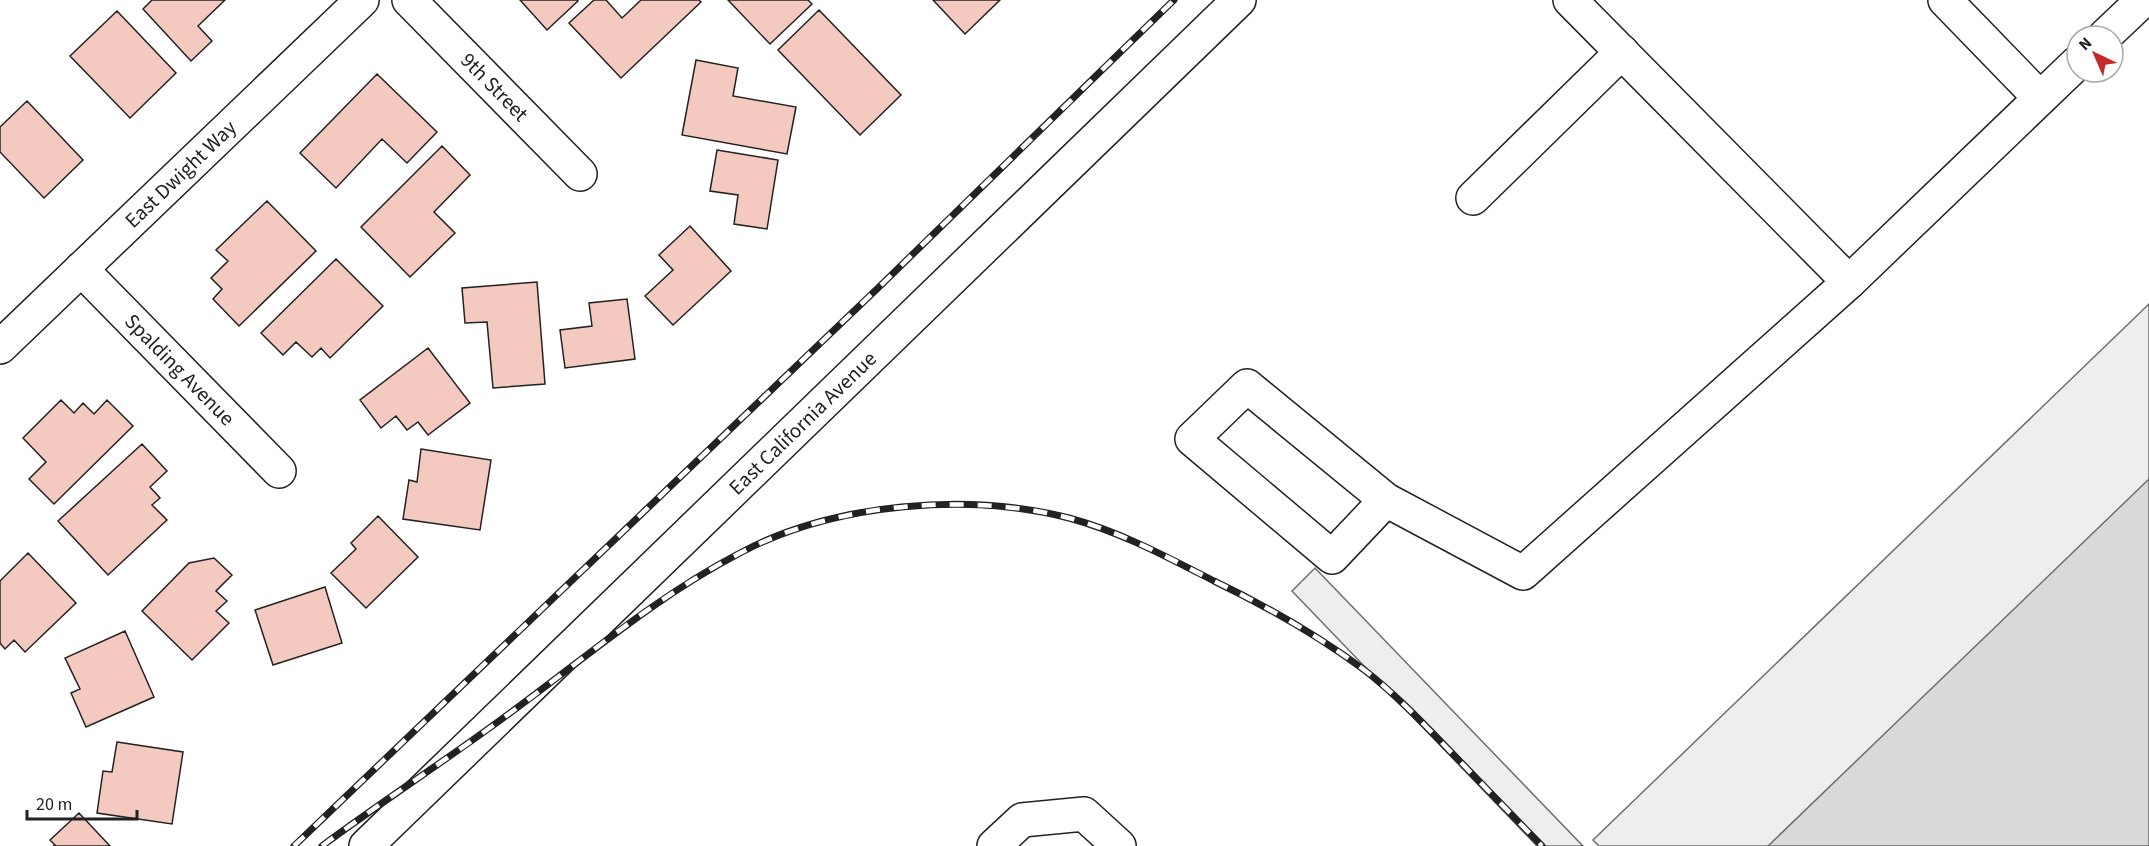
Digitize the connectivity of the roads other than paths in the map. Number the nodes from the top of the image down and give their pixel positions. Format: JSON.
{"nodes":[{"id":1,"x":362,"y":0,"type":"edge"},
{"id":2,"x":409,"y":0,"type":"edge"},
{"id":3,"x":1239,"y":0,"type":"edge"},
{"id":4,"x":1570,"y":0,"type":"edge"},
{"id":5,"x":1945,"y":0,"type":"edge"},
{"id":6,"x":2143,"y":0,"type":"edge"},
{"id":7,"x":2118,"y":24,"type":"edge"},
{"id":8,"x":1622,"y":52,"type":"junction"},
{"id":9,"x":2065,"y":74,"type":"edge"},
{"id":10,"x":2040,"y":98,"type":"junction"},
{"id":11,"x":580,"y":174,"type":"dead end"},
{"id":12,"x":1473,"y":198,"type":"dead end"},
{"id":13,"x":81,"y":269,"type":"junction"},
{"id":14,"x":1849,"y":282,"type":"junction"},
{"id":15,"x":0,"y":347,"type":"edge"},
{"id":16,"x":279,"y":471,"type":"dead end"},
{"id":17,"x":1386,"y":500,"type":"junction"},
{"id":18,"x":366,"y":846,"type":"edge"},
{"id":19,"x":994,"y":846,"type":"edge"},
{"id":20,"x":1119,"y":846,"type":"edge"}],
"edges":[{"from":1,"to":13,"type":"street","name":"East Dwight Way"},
{"from":2,"to":11,"type":"street","name":"9th Street"},
{"from":3,"to":18,"type":"street","name":"East California Avenue"},
{"from":4,"to":8,"type":"street"},
{"from":5,"to":10,"type":"street"},
{"from":6,"to":7,"type":"street"},
{"from":8,"to":12,"type":"street"},
{"from":8,"to":14,"type":"street"},
{"from":9,"to":10,"type":"street"},
{"from":10,"to":14,"type":"street"},
{"from":13,"to":15,"type":"street","name":"East Dwight Way"},
{"from":13,"to":16,"type":"street","name":"Spalding Avenue"},
{"from":14,"to":17,"type":"street"},
{"from":17,"to":17,"type":"street"},
{"from":19,"to":20,"type":"street"}]}
